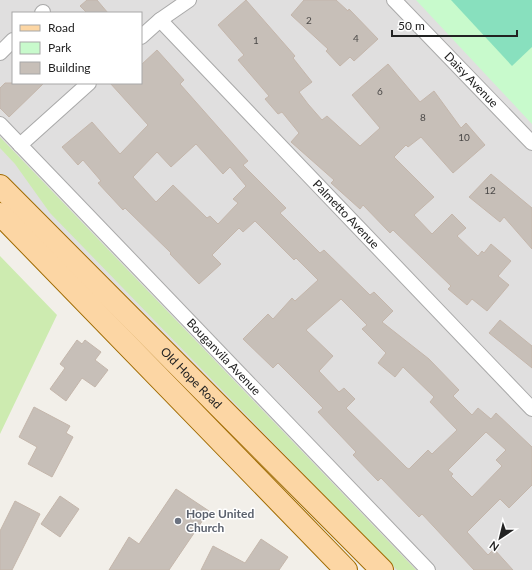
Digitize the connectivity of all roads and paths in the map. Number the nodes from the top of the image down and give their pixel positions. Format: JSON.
{"nodes":[{"id":1,"x":189,"y":0,"type":"edge"},
{"id":2,"x":394,"y":0,"type":"edge"},
{"id":3,"x":160,"y":20,"type":"junction"},
{"id":4,"x":142,"y":36,"type":"edge"},
{"id":5,"x":12,"y":41,"type":"edge"},
{"id":6,"x":0,"y":53,"type":"edge"},
{"id":7,"x":88,"y":84,"type":"edge"},
{"id":8,"x":0,"y":124,"type":"edge"},
{"id":9,"x":532,"y":143,"type":"edge"},
{"id":10,"x":20,"y":145,"type":"junction"},
{"id":11,"x":0,"y":186,"type":"edge"},
{"id":12,"x":0,"y":214,"type":"edge"},
{"id":13,"x":532,"y":409,"type":"edge"},
{"id":14,"x":346,"y":570,"type":"edge"},
{"id":15,"x":382,"y":570,"type":"edge"},
{"id":16,"x":428,"y":570,"type":"edge"}],
"edges":[{"from":1,"to":3,"type":"street"},
{"from":2,"to":9,"type":"street","name":"Daisy Avenue"},
{"from":3,"to":4,"type":"street"},
{"from":3,"to":13,"type":"street","name":"Palmetto Avenue"},
{"from":5,"to":6,"type":"street"},
{"from":7,"to":10,"type":"street"},
{"from":8,"to":10,"type":"street","name":"Bouganvila Avenue"},
{"from":10,"to":16,"type":"street","name":"Bouganvila Avenue"},
{"from":11,"to":15,"type":"main road","name":"Old Hope Road"},
{"from":12,"to":14,"type":"main road","name":"Old Hope Road"}]}
